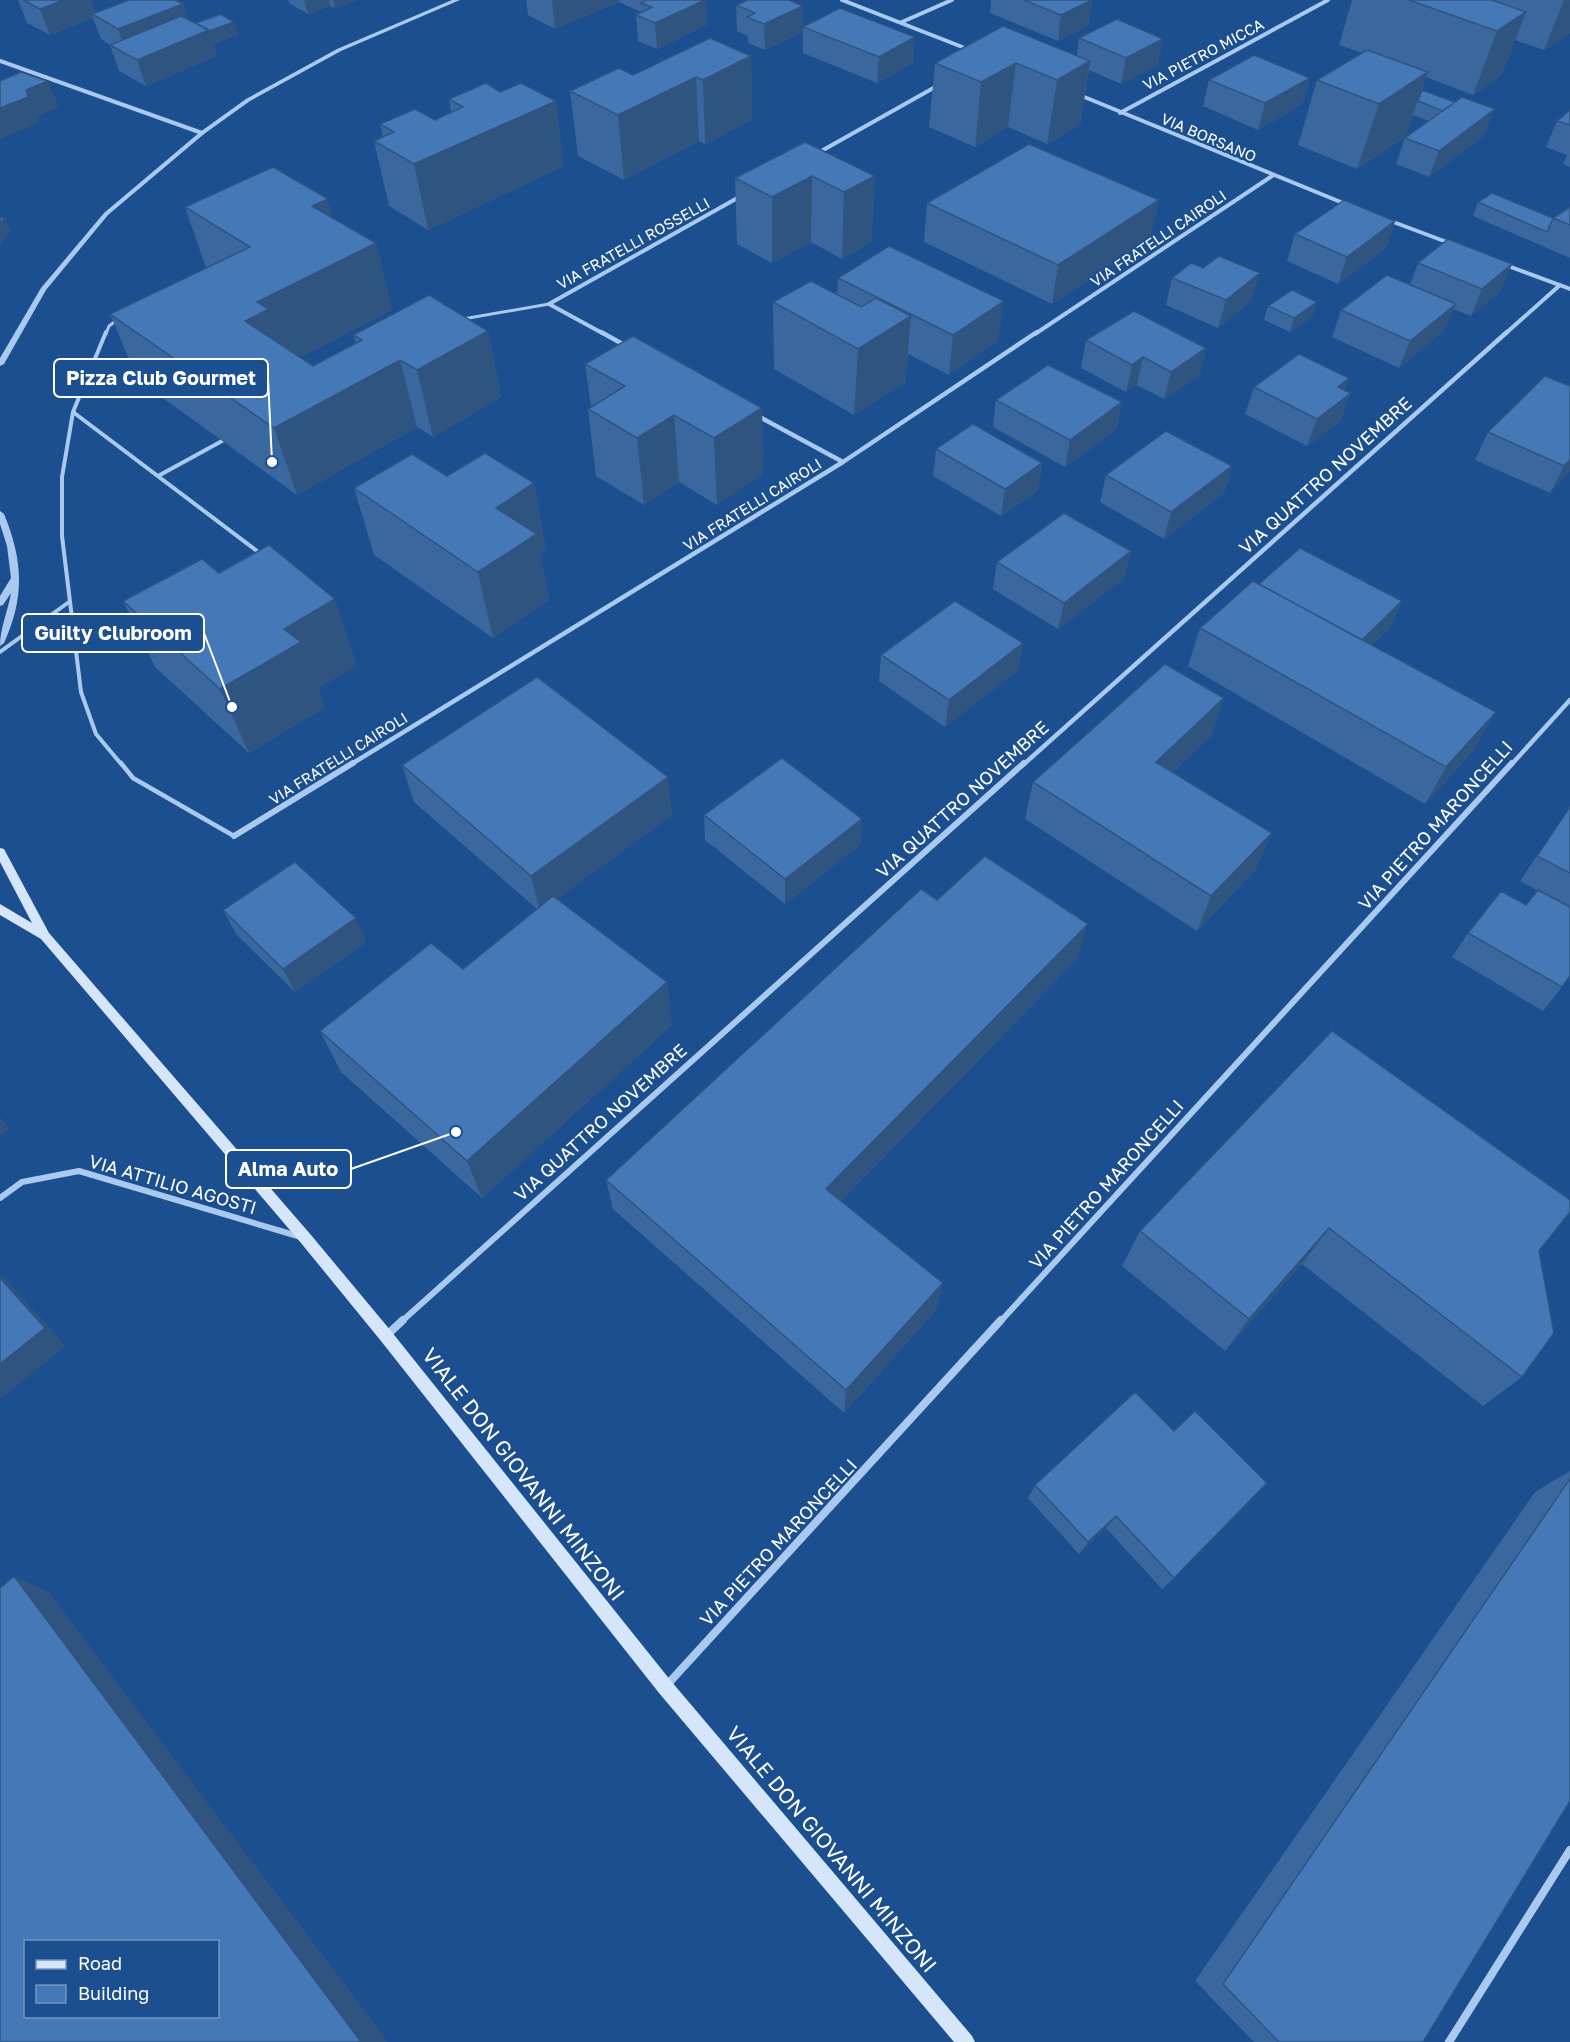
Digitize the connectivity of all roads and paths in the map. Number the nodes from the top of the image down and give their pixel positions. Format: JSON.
{"nodes":[{"id":1,"x":457,"y":0,"type":"edge"},
{"id":2,"x":842,"y":0,"type":"edge"},
{"id":3,"x":952,"y":0,"type":"edge"},
{"id":4,"x":1328,"y":0,"type":"edge"},
{"id":5,"x":902,"y":22,"type":"junction"},
{"id":6,"x":977,"y":53,"type":"edge"},
{"id":7,"x":0,"y":61,"type":"edge"},
{"id":8,"x":946,"y":81,"type":"dead end"},
{"id":9,"x":1076,"y":94,"type":"edge"},
{"id":10,"x":1120,"y":113,"type":"junction"},
{"id":11,"x":202,"y":133,"type":"junction"},
{"id":12,"x":810,"y":157,"type":"edge"},
{"id":13,"x":1272,"y":176,"type":"junction"},
{"id":14,"x":747,"y":192,"type":"dead end"},
{"id":15,"x":1349,"y":206,"type":"edge"},
{"id":16,"x":1383,"y":218,"type":"edge"},
{"id":17,"x":1460,"y":248,"type":"edge"},
{"id":18,"x":1493,"y":260,"type":"edge"},
{"id":19,"x":1560,"y":285,"type":"junction"},
{"id":20,"x":1570,"y":289,"type":"edge"},
{"id":21,"x":549,"y":304,"type":"junction"},
{"id":22,"x":119,"y":319,"type":"edge"},
{"id":23,"x":455,"y":320,"type":"edge"},
{"id":24,"x":633,"y":349,"type":"edge"},
{"id":25,"x":0,"y":364,"type":"edge"},
{"id":26,"x":749,"y":411,"type":"edge"},
{"id":27,"x":73,"y":412,"type":"junction"},
{"id":28,"x":222,"y":441,"type":"edge"},
{"id":29,"x":843,"y":462,"type":"junction"},
{"id":30,"x":158,"y":476,"type":"junction"},
{"id":31,"x":0,"y":514,"type":"edge"},
{"id":32,"x":263,"y":555,"type":"edge"},
{"id":33,"x":16,"y":577,"type":"junction"},
{"id":34,"x":69,"y":602,"type":"junction"},
{"id":35,"x":0,"y":603,"type":"edge"},
{"id":36,"x":0,"y":643,"type":"edge"},
{"id":37,"x":0,"y":652,"type":"edge"},
{"id":38,"x":1570,"y":700,"type":"edge"},
{"id":39,"x":234,"y":836,"type":"joint"},
{"id":40,"x":0,"y":852,"type":"edge"},
{"id":41,"x":0,"y":909,"type":"edge"},
{"id":42,"x":45,"y":936,"type":"junction"},
{"id":43,"x":0,"y":1198,"type":"edge"},
{"id":44,"x":306,"y":1239,"type":"junction"},
{"id":45,"x":386,"y":1336,"type":"junction"},
{"id":46,"x":665,"y":1688,"type":"junction"},
{"id":47,"x":1570,"y":1850,"type":"edge"},
{"id":48,"x":966,"y":2042,"type":"edge"},
{"id":49,"x":1449,"y":2042,"type":"edge"}],
"edges":[{"from":1,"to":11,"type":"street"},
{"from":2,"to":5,"type":"street"},
{"from":3,"to":5,"type":"street"},
{"from":4,"to":10,"type":"street","name":"VIA PIETRO MICCA"},
{"from":5,"to":6,"type":"street"},
{"from":7,"to":11,"type":"street"},
{"from":8,"to":12,"type":"street"},
{"from":9,"to":10,"type":"street","name":"VIA BORSANO"},
{"from":10,"to":13,"type":"street","name":"VIA BORSANO"},
{"from":11,"to":25,"type":"street"},
{"from":13,"to":15,"type":"street","name":"VIA BORSANO"},
{"from":13,"to":29,"type":"street","name":"VIA FRATELLI CAIROLI"},
{"from":14,"to":21,"type":"street","name":"VIA FRATELLI ROSSELLI"},
{"from":16,"to":17,"type":"street"},
{"from":18,"to":19,"type":"street"},
{"from":19,"to":20,"type":"street"},
{"from":19,"to":45,"type":"street","name":"VIA QUATTRO NOVEMBRE"},
{"from":21,"to":23,"type":"lane"},
{"from":21,"to":24,"type":"street","name":"VIA FRATELLI ROSSELLI"},
{"from":22,"to":27,"type":"lane"},
{"from":26,"to":29,"type":"street"},
{"from":27,"to":30,"type":"lane"},
{"from":27,"to":34,"type":"lane"},
{"from":28,"to":30,"type":"lane"},
{"from":29,"to":39,"type":"street","name":"VIA FRATELLI CAIROLI"},
{"from":30,"to":32,"type":"lane"},
{"from":31,"to":33,"type":"street"},
{"from":33,"to":35,"type":"street"},
{"from":33,"to":36,"type":"street"},
{"from":34,"to":37,"type":"lane"},
{"from":34,"to":39,"type":"lane"},
{"from":38,"to":46,"type":"street","name":"VIA PIETRO MARONCELLI"},
{"from":40,"to":42,"type":"main road","name":"VIALE DON GIOVANNI MINZONI"},
{"from":41,"to":42,"type":"main road","name":"VIALE DON GIOVANNI MINZONI"},
{"from":42,"to":44,"type":"main road","name":"VIALE DON GIOVANNI MINZONI"},
{"from":43,"to":44,"type":"street","name":"VIA ATTILIO AGOSTI"},
{"from":44,"to":45,"type":"main road","name":"VIALE DON GIOVANNI MINZONI"},
{"from":45,"to":46,"type":"main road","name":"VIALE DON GIOVANNI MINZONI"},
{"from":46,"to":48,"type":"main road","name":"VIALE DON GIOVANNI MINZONI"},
{"from":47,"to":49,"type":"street"}]}
